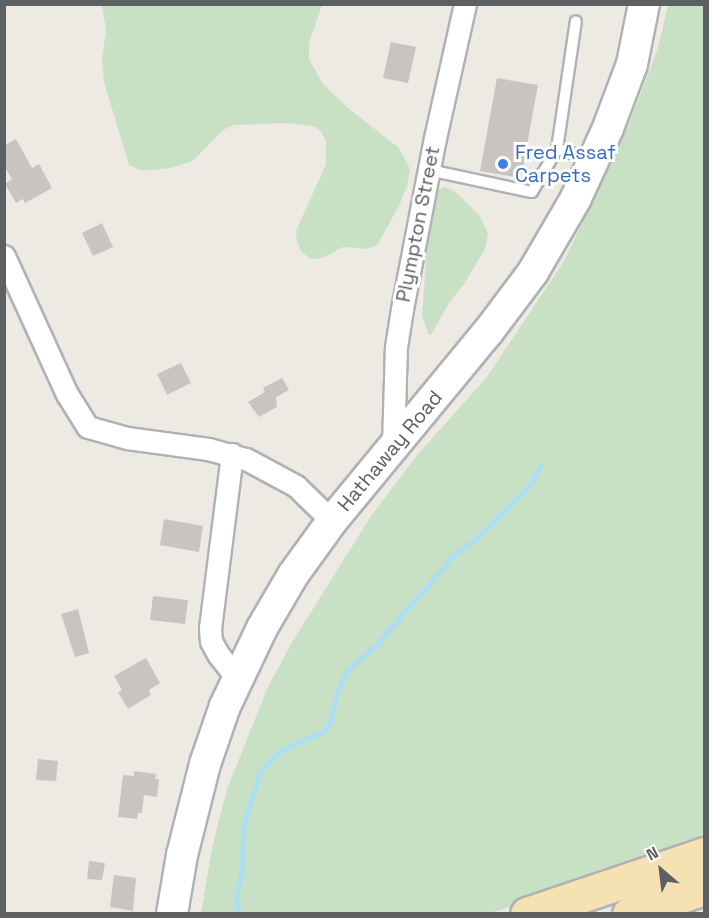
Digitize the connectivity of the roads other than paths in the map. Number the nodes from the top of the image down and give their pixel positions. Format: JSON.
{"nodes":[{"id":1,"x":465,"y":4,"type":"edge"},
{"id":2,"x":644,"y":4,"type":"edge"},
{"id":3,"x":576,"y":21,"type":"dead end"},
{"id":4,"x":557,"y":149,"type":"junction"},
{"id":5,"x":594,"y":160,"type":"junction"},
{"id":6,"x":429,"y":170,"type":"junction"},
{"id":7,"x":4,"y":256,"type":"edge"},
{"id":8,"x":393,"y":446,"type":"junction"},
{"id":9,"x":232,"y":454,"type":"junction"},
{"id":10,"x":332,"y":521,"type":"junction"},
{"id":11,"x":237,"y":678,"type":"junction"},
{"id":12,"x":705,"y":854,"type":"edge"},
{"id":13,"x":705,"y":888,"type":"edge"},
{"id":14,"x":640,"y":912,"type":"edge"},
{"id":15,"x":172,"y":914,"type":"edge"},
{"id":16,"x":527,"y":914,"type":"edge"}],
"edges":[{"from":1,"to":6,"type":"street","name":"Plympton Street"},
{"from":2,"to":5,"type":"main road","name":"Hathaway Road"},
{"from":3,"to":4,"type":"lane"},
{"from":4,"to":5,"type":"lane"},
{"from":4,"to":6,"type":"lane"},
{"from":5,"to":8,"type":"main road","name":"Hathaway Road"},
{"from":6,"to":8,"type":"street","name":"Plympton Street"},
{"from":7,"to":9,"type":"street"},
{"from":8,"to":10,"type":"main road","name":"Hathaway Road"},
{"from":9,"to":10,"type":"street"},
{"from":9,"to":11,"type":"street"},
{"from":10,"to":11,"type":"main road","name":"Hathaway Road"},
{"from":11,"to":15,"type":"main road","name":"Hathaway Road"},
{"from":12,"to":16,"type":"main road"},
{"from":13,"to":14,"type":"main road"}]}
